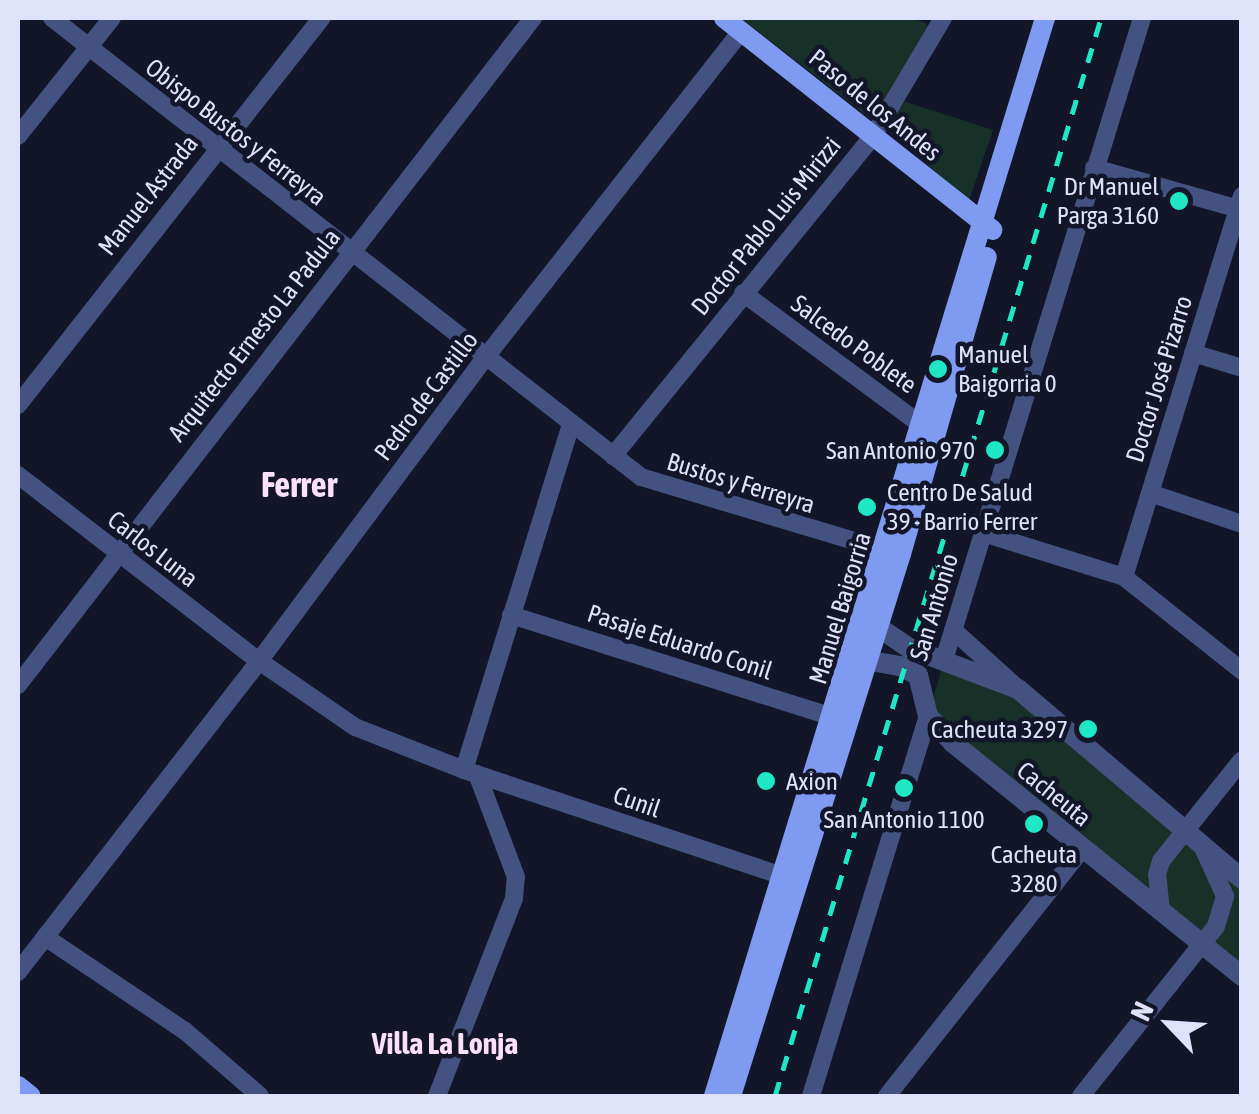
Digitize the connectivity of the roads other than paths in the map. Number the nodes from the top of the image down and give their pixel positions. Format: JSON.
{"nodes":[{"id":1,"x":52,"y":18,"type":"edge"},
{"id":2,"x":112,"y":18,"type":"edge"},
{"id":3,"x":321,"y":18,"type":"edge"},
{"id":4,"x":533,"y":18,"type":"edge"},
{"id":5,"x":942,"y":18,"type":"edge"},
{"id":6,"x":1046,"y":18,"type":"edge"},
{"id":7,"x":1060,"y":18,"type":"edge"},
{"id":8,"x":1142,"y":18,"type":"edge"},
{"id":9,"x":733,"y":24,"type":"edge"},
{"id":10,"x":88,"y":48,"type":"junction"},
{"id":11,"x":18,"y":136,"type":"edge"},
{"id":12,"x":873,"y":136,"type":"junction"},
{"id":13,"x":216,"y":148,"type":"junction"},
{"id":14,"x":1094,"y":168,"type":"junction"},
{"id":15,"x":1240,"y":205,"type":"edge"},
{"id":16,"x":988,"y":227,"type":"junction"},
{"id":17,"x":350,"y":252,"type":"junction"},
{"id":18,"x":743,"y":293,"type":"junction"},
{"id":19,"x":1193,"y":353,"type":"junction"},
{"id":20,"x":485,"y":358,"type":"junction"},
{"id":21,"x":1242,"y":368,"type":"edge"},
{"id":22,"x":18,"y":405,"type":"edge"},
{"id":23,"x":570,"y":424,"type":"junction"},
{"id":24,"x":928,"y":430,"type":"junction"},
{"id":25,"x":613,"y":456,"type":"junction"},
{"id":26,"x":18,"y":475,"type":"edge"},
{"id":27,"x":1150,"y":493,"type":"junction"},
{"id":28,"x":1242,"y":524,"type":"edge"},
{"id":29,"x":983,"y":533,"type":"junction"},
{"id":30,"x":892,"y":552,"type":"junction"},
{"id":31,"x":116,"y":553,"type":"junction"},
{"id":32,"x":1124,"y":577,"type":"junction"},
{"id":33,"x":512,"y":615,"type":"junction"},
{"id":34,"x":871,"y":621,"type":"junction"},
{"id":35,"x":952,"y":630,"type":"junction"},
{"id":36,"x":859,"y":660,"type":"junction"},
{"id":37,"x":944,"y":660,"type":"junction"},
{"id":38,"x":259,"y":662,"type":"junction"},
{"id":39,"x":1242,"y":671,"type":"edge"},
{"id":40,"x":18,"y":684,"type":"edge"},
{"id":41,"x":1018,"y":689,"type":"junction"},
{"id":42,"x":928,"y":716,"type":"junction"},
{"id":43,"x":833,"y":717,"type":"junction"},
{"id":44,"x":1242,"y":760,"type":"edge"},
{"id":45,"x":470,"y":772,"type":"junction"},
{"id":46,"x":1184,"y":832,"type":"junction"},
{"id":47,"x":1202,"y":847,"type":"junction"},
{"id":48,"x":1082,"y":849,"type":"junction"},
{"id":49,"x":782,"y":876,"type":"junction"},
{"id":50,"x":1242,"y":879,"type":"edge"},
{"id":51,"x":1160,"y":911,"type":"junction"},
{"id":52,"x":45,"y":937,"type":"junction"},
{"id":53,"x":1202,"y":944,"type":"junction"},
{"id":54,"x":18,"y":972,"type":"edge"},
{"id":55,"x":1242,"y":976,"type":"edge"},
{"id":56,"x":18,"y":1086,"type":"edge"},
{"id":57,"x":31,"y":1096,"type":"edge"},
{"id":58,"x":260,"y":1096,"type":"edge"},
{"id":59,"x":437,"y":1096,"type":"edge"},
{"id":60,"x":714,"y":1096,"type":"edge"},
{"id":61,"x":731,"y":1096,"type":"edge"},
{"id":62,"x":811,"y":1096,"type":"edge"},
{"id":63,"x":887,"y":1096,"type":"edge"},
{"id":64,"x":1081,"y":1096,"type":"edge"}],
"edges":[{"from":1,"to":10,"type":"street","name":"Obispo Bustos y Ferreyra"},
{"from":2,"to":10,"type":"street"},
{"from":3,"to":13,"type":"street","name":"Manuel Astrada"},
{"from":4,"to":17,"type":"street","name":"Arquitecto Ernesto La Padula"},
{"from":5,"to":12,"type":"street","name":"Doctor Pablo Luis Mirizzi"},
{"from":6,"to":16,"type":"main road","name":"Manuel Baigorria"},
{"from":7,"to":16,"type":"main road","name":"Manuel Baigorria"},
{"from":8,"to":14,"type":"street","name":"San Antonio"},
{"from":9,"to":12,"type":"main road","name":"Paso de los Andes"},
{"from":9,"to":20,"type":"street","name":"Pedro de Castillo"},
{"from":10,"to":11,"type":"street"},
{"from":10,"to":13,"type":"street","name":"Obispo Bustos y Ferreyra"},
{"from":12,"to":16,"type":"main road","name":"Paso de los Andes"},
{"from":12,"to":18,"type":"street","name":"Doctor Pablo Luis Mirizzi"},
{"from":13,"to":17,"type":"street","name":"Obispo Bustos y Ferreyra"},
{"from":13,"to":22,"type":"street","name":"Manuel Astrada"},
{"from":14,"to":15,"type":"street"},
{"from":14,"to":29,"type":"street","name":"San Antonio"},
{"from":15,"to":19,"type":"street","name":"Doctor José Pizarro"},
{"from":16,"to":24,"type":"main road","name":"Manuel Baigorria"},
{"from":17,"to":20,"type":"street","name":"Obispo Bustos y Ferreyra"},
{"from":17,"to":31,"type":"street","name":"Arquitecto Ernesto La Padula"},
{"from":18,"to":24,"type":"street","name":"Salcedo Poblete"},
{"from":18,"to":25,"type":"street","name":"Doctor Pablo Luis Mirizzi"},
{"from":19,"to":21,"type":"street"},
{"from":19,"to":27,"type":"street","name":"Doctor José Pizarro"},
{"from":20,"to":23,"type":"street","name":"Bustos y Ferreyra"},
{"from":20,"to":38,"type":"street","name":"Pedro de Castillo"},
{"from":23,"to":25,"type":"street","name":"Bustos y Ferreyra"},
{"from":23,"to":33,"type":"street"},
{"from":24,"to":30,"type":"main road","name":"Manuel Baigorria"},
{"from":25,"to":30,"type":"street","name":"Bustos y Ferreyra"},
{"from":26,"to":31,"type":"street","name":"Carlos Luna"},
{"from":27,"to":28,"type":"street"},
{"from":27,"to":32,"type":"street","name":"Doctor José Pizarro"},
{"from":29,"to":32,"type":"street"},
{"from":29,"to":35,"type":"street","name":"San Antonio"},
{"from":30,"to":34,"type":"main road","name":"Manuel Baigorria"},
{"from":31,"to":38,"type":"street","name":"Carlos Luna"},
{"from":31,"to":40,"type":"street","name":"Arquitecto Ernesto La Padula"},
{"from":32,"to":39,"type":"street"},
{"from":33,"to":43,"type":"street","name":"Pasaje Eduardo Conil"},
{"from":33,"to":45,"type":"street"},
{"from":34,"to":36,"type":"main road","name":"Manuel Baigorria"},
{"from":34,"to":37,"type":"street"},
{"from":35,"to":37,"type":"street","name":"San Antonio"},
{"from":35,"to":41,"type":"street"},
{"from":36,"to":42,"type":"street","name":"Cacheuta"},
{"from":36,"to":43,"type":"main road","name":"Manuel Baigorria"},
{"from":36,"to":61,"type":"main road","name":"Manuel Baigorria"},
{"from":37,"to":41,"type":"street"},
{"from":37,"to":42,"type":"street","name":"San Antonio"},
{"from":38,"to":45,"type":"street","name":"Carlos Luna"},
{"from":38,"to":52,"type":"street","name":"Pedro de Castillo"},
{"from":41,"to":46,"type":"street"},
{"from":42,"to":48,"type":"street","name":"Cacheuta"},
{"from":42,"to":62,"type":"street","name":"San Antonio"},
{"from":43,"to":49,"type":"main road","name":"Manuel Baigorria"},
{"from":44,"to":46,"type":"street"},
{"from":45,"to":49,"type":"street","name":"Cunil"},
{"from":45,"to":59,"type":"street"},
{"from":46,"to":47,"type":"street"},
{"from":46,"to":51,"type":"street"},
{"from":47,"to":50,"type":"street"},
{"from":47,"to":53,"type":"street"},
{"from":48,"to":51,"type":"street","name":"Cacheuta"},
{"from":48,"to":63,"type":"street"},
{"from":49,"to":60,"type":"main road","name":"Manuel Baigorria"},
{"from":51,"to":53,"type":"street","name":"Cacheuta"},
{"from":52,"to":54,"type":"street","name":"Pedro de Castillo"},
{"from":52,"to":58,"type":"street"},
{"from":53,"to":55,"type":"street","name":"Cacheuta"},
{"from":53,"to":64,"type":"street"},
{"from":56,"to":57,"type":"main road"}]}
